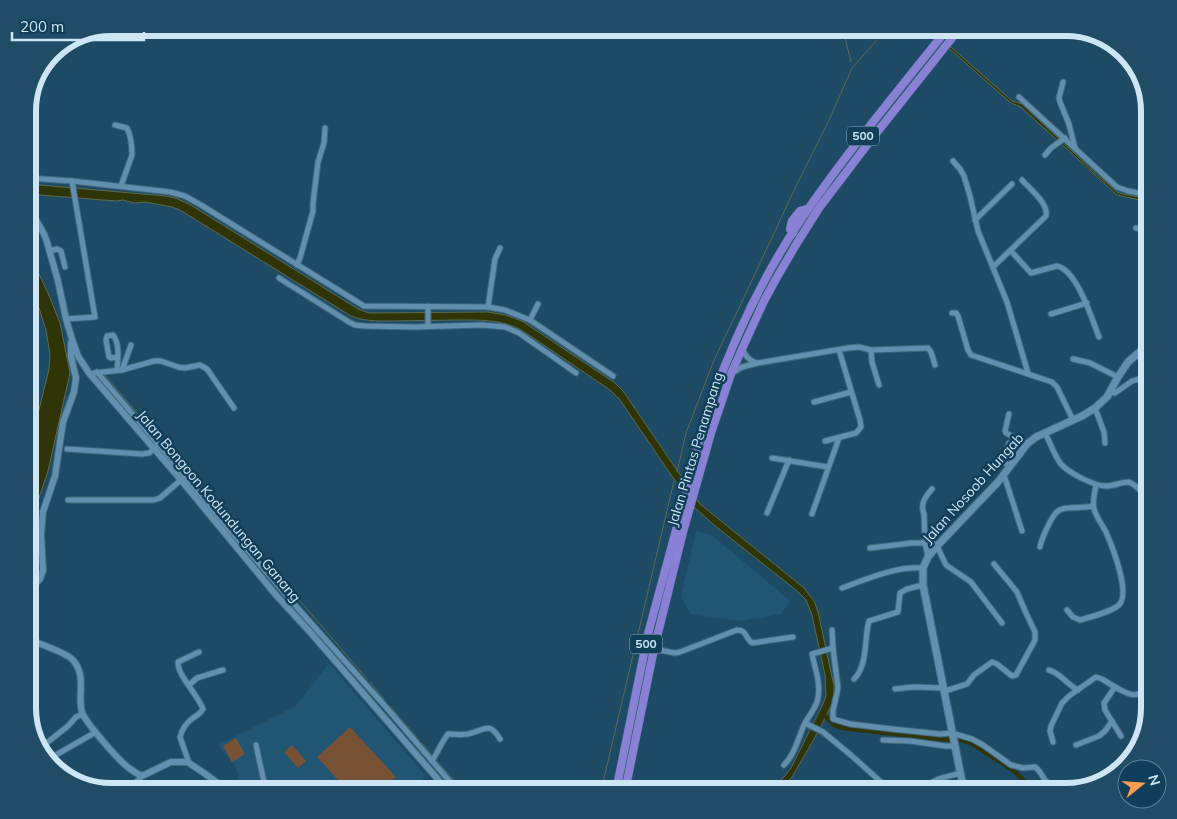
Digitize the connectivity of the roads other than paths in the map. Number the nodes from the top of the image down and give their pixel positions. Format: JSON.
{"nodes":[{"id":1,"x":942,"y":36,"type":"edge"},
{"id":2,"x":954,"y":36,"type":"edge"},
{"id":3,"x":1063,"y":82,"type":"dead end"},
{"id":4,"x":1019,"y":97,"type":"dead end"},
{"id":5,"x":115,"y":125,"type":"dead end"},
{"id":6,"x":325,"y":128,"type":"dead end"},
{"id":7,"x":1064,"y":138,"type":"junction"},
{"id":8,"x":1076,"y":149,"type":"junction"},
{"id":9,"x":1045,"y":155,"type":"dead end"},
{"id":10,"x":953,"y":161,"type":"dead end"},
{"id":11,"x":36,"y":179,"type":"edge"},
{"id":12,"x":1022,"y":180,"type":"dead end"},
{"id":13,"x":73,"y":183,"type":"junction"},
{"id":14,"x":1012,"y":184,"type":"dead end"},
{"id":15,"x":121,"y":186,"type":"junction"},
{"id":16,"x":1141,"y":193,"type":"edge"},
{"id":17,"x":975,"y":220,"type":"junction"},
{"id":18,"x":810,"y":223,"type":"junction"},
{"id":19,"x":36,"y":224,"type":"edge"},
{"id":20,"x":1136,"y":228,"type":"dead end"},
{"id":21,"x":1141,"y":229,"type":"edge"},
{"id":22,"x":793,"y":233,"type":"junction"},
{"id":23,"x":500,"y":248,"type":"dead end"},
{"id":24,"x":50,"y":251,"type":"junction"},
{"id":25,"x":1011,"y":252,"type":"junction"},
{"id":26,"x":297,"y":266,"type":"junction"},
{"id":27,"x":65,"y":267,"type":"dead end"},
{"id":28,"x":993,"y":268,"type":"junction"},
{"id":29,"x":278,"y":278,"type":"dead end"},
{"id":30,"x":1087,"y":303,"type":"junction"},
{"id":31,"x":538,"y":304,"type":"dead end"},
{"id":32,"x":488,"y":307,"type":"junction"},
{"id":33,"x":428,"y":308,"type":"junction"},
{"id":34,"x":952,"y":313,"type":"dead end"},
{"id":35,"x":1051,"y":314,"type":"dead end"},
{"id":36,"x":66,"y":318,"type":"junction"},
{"id":37,"x":530,"y":320,"type":"junction"},
{"id":38,"x":428,"y":324,"type":"junction"},
{"id":39,"x":753,"y":324,"type":"junction"},
{"id":40,"x":1099,"y":337,"type":"dead end"},
{"id":41,"x":72,"y":338,"type":"junction"},
{"id":42,"x":131,"y":345,"type":"dead end"},
{"id":43,"x":732,"y":348,"type":"junction"},
{"id":44,"x":742,"y":349,"type":"junction"},
{"id":45,"x":839,"y":350,"type":"junction"},
{"id":46,"x":872,"y":350,"type":"junction"},
{"id":47,"x":1141,"y":351,"type":"edge"},
{"id":48,"x":118,"y":357,"type":"dead end"},
{"id":49,"x":1073,"y":359,"type":"dead end"},
{"id":50,"x":758,"y":363,"type":"junction"},
{"id":51,"x":936,"y":365,"type":"dead end"},
{"id":52,"x":120,"y":370,"type":"junction"},
{"id":53,"x":97,"y":372,"type":"junction"},
{"id":54,"x":88,"y":373,"type":"junction"},
{"id":55,"x":576,"y":373,"type":"dead end"},
{"id":56,"x":731,"y":374,"type":"junction"},
{"id":57,"x":1028,"y":374,"type":"junction"},
{"id":58,"x":613,"y":376,"type":"dead end"},
{"id":59,"x":1118,"y":377,"type":"junction"},
{"id":60,"x":76,"y":378,"type":"junction"},
{"id":61,"x":1141,"y":381,"type":"edge"},
{"id":62,"x":879,"y":385,"type":"dead end"},
{"id":63,"x":851,"y":392,"type":"junction"},
{"id":64,"x":1110,"y":392,"type":"junction"},
{"id":65,"x":814,"y":402,"type":"dead end"},
{"id":66,"x":234,"y":408,"type":"dead end"},
{"id":67,"x":1095,"y":408,"type":"junction"},
{"id":68,"x":1008,"y":414,"type":"dead end"},
{"id":69,"x":1073,"y":420,"type":"junction"},
{"id":70,"x":1045,"y":432,"type":"junction"},
{"id":71,"x":838,"y":438,"type":"junction"},
{"id":72,"x":824,"y":441,"type":"dead end"},
{"id":73,"x":1009,"y":443,"type":"dead end"},
{"id":74,"x":1105,"y":443,"type":"dead end"},
{"id":75,"x":1027,"y":444,"type":"junction"},
{"id":76,"x":156,"y":447,"type":"junction"},
{"id":77,"x":67,"y":449,"type":"dead end"},
{"id":78,"x":772,"y":458,"type":"dead end"},
{"id":79,"x":789,"y":460,"type":"junction"},
{"id":80,"x":1010,"y":466,"type":"junction"},
{"id":81,"x":828,"y":467,"type":"junction"},
{"id":82,"x":1004,"y":475,"type":"junction"},
{"id":83,"x":183,"y":478,"type":"junction"},
{"id":84,"x":1096,"y":485,"type":"junction"},
{"id":85,"x":932,"y":489,"type":"dead end"},
{"id":86,"x":1141,"y":489,"type":"edge"},
{"id":87,"x":195,"y":492,"type":"junction"},
{"id":88,"x":68,"y":500,"type":"dead end"},
{"id":89,"x":1093,"y":506,"type":"junction"},
{"id":90,"x":768,"y":513,"type":"dead end"},
{"id":91,"x":812,"y":514,"type":"dead end"},
{"id":92,"x":1022,"y":531,"type":"dead end"},
{"id":93,"x":925,"y":543,"type":"junction"},
{"id":94,"x":937,"y":546,"type":"junction"},
{"id":95,"x":870,"y":548,"type":"dead end"},
{"id":96,"x":1040,"y":548,"type":"dead end"},
{"id":97,"x":928,"y":557,"type":"junction"},
{"id":98,"x":994,"y":564,"type":"dead end"},
{"id":99,"x":923,"y":568,"type":"junction"},
{"id":100,"x":36,"y":582,"type":"edge"},
{"id":101,"x":923,"y":585,"type":"junction"},
{"id":102,"x":842,"y":588,"type":"dead end"},
{"id":103,"x":1067,"y":610,"type":"dead end"},
{"id":104,"x":1002,"y":624,"type":"dead end"},
{"id":105,"x":832,"y":630,"type":"dead end"},
{"id":106,"x":793,"y":637,"type":"dead end"},
{"id":107,"x":36,"y":642,"type":"edge"},
{"id":108,"x":654,"y":649,"type":"junction"},
{"id":109,"x":830,"y":649,"type":"junction"},
{"id":110,"x":200,"y":652,"type":"dead end"},
{"id":111,"x":223,"y":670,"type":"dead end"},
{"id":112,"x":1049,"y":670,"type":"dead end"},
{"id":113,"x":854,"y":679,"type":"dead end"},
{"id":114,"x":189,"y":685,"type":"junction"},
{"id":115,"x":1115,"y":687,"type":"junction"},
{"id":116,"x":895,"y":689,"type":"dead end"},
{"id":117,"x":945,"y":689,"type":"junction"},
{"id":118,"x":1078,"y":690,"type":"junction"},
{"id":119,"x":1141,"y":694,"type":"edge"},
{"id":120,"x":79,"y":715,"type":"junction"},
{"id":121,"x":1112,"y":721,"type":"junction"},
{"id":122,"x":807,"y":724,"type":"junction"},
{"id":123,"x":93,"y":734,"type":"junction"},
{"id":124,"x":1121,"y":736,"type":"dead end"},
{"id":125,"x":500,"y":739,"type":"dead end"},
{"id":126,"x":883,"y":740,"type":"dead end"},
{"id":127,"x":954,"y":740,"type":"junction"},
{"id":128,"x":1053,"y":742,"type":"dead end"},
{"id":129,"x":45,"y":744,"type":"edge"},
{"id":130,"x":256,"y":745,"type":"dead end"},
{"id":131,"x":1076,"y":745,"type":"dead end"},
{"id":132,"x":54,"y":756,"type":"dead end"},
{"id":133,"x":432,"y":762,"type":"junction"},
{"id":134,"x":189,"y":763,"type":"junction"},
{"id":135,"x":784,"y":765,"type":"dead end"},
{"id":136,"x":436,"y":772,"type":"junction"},
{"id":137,"x":961,"y":773,"type":"junction"},
{"id":138,"x":139,"y":780,"type":"junction"},
{"id":139,"x":881,"y":782,"type":"edge"},
{"id":140,"x":137,"y":783,"type":"edge"},
{"id":141,"x":216,"y":783,"type":"edge"},
{"id":142,"x":264,"y":783,"type":"edge"},
{"id":143,"x":443,"y":783,"type":"edge"},
{"id":144,"x":448,"y":783,"type":"edge"},
{"id":145,"x":618,"y":783,"type":"edge"},
{"id":146,"x":627,"y":783,"type":"edge"},
{"id":147,"x":931,"y":783,"type":"edge"},
{"id":148,"x":963,"y":783,"type":"edge"},
{"id":149,"x":1047,"y":783,"type":"edge"}],
"edges":[{"from":1,"to":22,"type":"main road","name":"Jalan Pintas Penampang","number":"500"},
{"from":2,"to":18,"type":"main road","name":"Jalan Pintas Penampang","number":"500"},
{"from":3,"to":8,"type":"street"},
{"from":4,"to":7,"type":"street"},
{"from":5,"to":15,"type":"street"},
{"from":6,"to":26,"type":"street"},
{"from":7,"to":8,"type":"street"},
{"from":7,"to":9,"type":"street"},
{"from":8,"to":16,"type":"street"},
{"from":10,"to":17,"type":"street"},
{"from":11,"to":13,"type":"street"},
{"from":12,"to":25,"type":"street"},
{"from":13,"to":15,"type":"street"},
{"from":13,"to":36,"type":"street"},
{"from":14,"to":17,"type":"street"},
{"from":15,"to":26,"type":"street"},
{"from":17,"to":28,"type":"street"},
{"from":18,"to":22,"type":"main road"},
{"from":18,"to":39,"type":"main road","name":"Jalan Pintas Penampang","number":"500"},
{"from":19,"to":24,"type":"street","name":"Jalan Bongoon Kodundungan Ganang"},
{"from":20,"to":21,"type":"street"},
{"from":22,"to":43,"type":"main road","name":"Jalan Pintas Penampang","number":"500"},
{"from":23,"to":32,"type":"street"},
{"from":24,"to":27,"type":"street"},
{"from":24,"to":36,"type":"street","name":"Jalan Bongoon Kodundungan Ganang"},
{"from":25,"to":28,"type":"street"},
{"from":25,"to":30,"type":"street"},
{"from":26,"to":33,"type":"street"},
{"from":28,"to":57,"type":"street"},
{"from":29,"to":38,"type":"street"},
{"from":30,"to":35,"type":"street"},
{"from":30,"to":40,"type":"street"},
{"from":31,"to":37,"type":"street"},
{"from":32,"to":33,"type":"street"},
{"from":32,"to":37,"type":"street"},
{"from":33,"to":38,"type":"street"},
{"from":34,"to":57,"type":"street"},
{"from":36,"to":41,"type":"street","name":"Jalan Bongoon Kodundungan Ganang"},
{"from":37,"to":58,"type":"street"},
{"from":38,"to":55,"type":"street"},
{"from":39,"to":43,"type":"main road"},
{"from":39,"to":44,"type":"main road","name":"Jalan Pintas Penampang","number":"500"},
{"from":41,"to":54,"type":"street","name":"Jalan Bongoon Kodundungan Ganang"},
{"from":41,"to":60,"type":"street"},
{"from":42,"to":52,"type":"street"},
{"from":43,"to":145,"type":"main road","name":"Jalan Pintas Penampang","number":"500"},
{"from":44,"to":50,"type":"street"},
{"from":44,"to":56,"type":"main road","name":"Jalan Pintas Penampang","number":"500"},
{"from":45,"to":46,"type":"street"},
{"from":45,"to":50,"type":"street"},
{"from":45,"to":63,"type":"street"},
{"from":46,"to":51,"type":"street"},
{"from":46,"to":62,"type":"street"},
{"from":47,"to":59,"type":"main road","name":"Jalan Nosoob Hungab"},
{"from":48,"to":52,"type":"street"},
{"from":49,"to":59,"type":"street"},
{"from":50,"to":56,"type":"street"},
{"from":52,"to":53,"type":"street"},
{"from":52,"to":66,"type":"street"},
{"from":53,"to":54,"type":"street"},
{"from":53,"to":76,"type":"street"},
{"from":54,"to":60,"type":"street"},
{"from":54,"to":76,"type":"street","name":"Jalan Bongoon Kodundungan Ganang"},
{"from":56,"to":108,"type":"main road","name":"Jalan Pintas Penampang","number":"500"},
{"from":57,"to":69,"type":"street"},
{"from":59,"to":64,"type":"main road","name":"Jalan Nosoob Hungab"},
{"from":60,"to":100,"type":"street"},
{"from":61,"to":64,"type":"street"},
{"from":63,"to":65,"type":"street"},
{"from":63,"to":71,"type":"street"},
{"from":64,"to":67,"type":"main road","name":"Jalan Nosoob Hungab"},
{"from":67,"to":69,"type":"main road","name":"Jalan Nosoob Hungab"},
{"from":67,"to":74,"type":"street"},
{"from":68,"to":75,"type":"street"},
{"from":69,"to":70,"type":"main road","name":"Jalan Nosoob Hungab"},
{"from":70,"to":75,"type":"main road","name":"Jalan Nosoob Hungab"},
{"from":70,"to":84,"type":"street"},
{"from":71,"to":72,"type":"street"},
{"from":71,"to":81,"type":"street"},
{"from":73,"to":80,"type":"street"},
{"from":75,"to":80,"type":"main road","name":"Jalan Nosoob Hungab"},
{"from":76,"to":77,"type":"street"},
{"from":76,"to":83,"type":"street","name":"Jalan Bongoon Kodundungan Ganang"},
{"from":78,"to":79,"type":"street"},
{"from":79,"to":81,"type":"street"},
{"from":79,"to":90,"type":"street"},
{"from":80,"to":82,"type":"main road","name":"Jalan Nosoob Hungab"},
{"from":81,"to":91,"type":"street"},
{"from":82,"to":92,"type":"street"},
{"from":82,"to":94,"type":"main road","name":"Jalan Nosoob Hungab"},
{"from":83,"to":87,"type":"street","name":"Jalan Bongoon Kodundungan Ganang"},
{"from":83,"to":88,"type":"street"},
{"from":84,"to":86,"type":"street"},
{"from":84,"to":89,"type":"street"},
{"from":85,"to":93,"type":"street"},
{"from":87,"to":133,"type":"street"},
{"from":87,"to":136,"type":"street","name":"Jalan Bongoon Kodundungan Ganang"},
{"from":89,"to":96,"type":"street"},
{"from":89,"to":103,"type":"street"},
{"from":93,"to":94,"type":"street"},
{"from":93,"to":95,"type":"street"},
{"from":93,"to":97,"type":"street"},
{"from":94,"to":97,"type":"main road","name":"Jalan Nosoob Hungab"},
{"from":94,"to":104,"type":"street"},
{"from":97,"to":99,"type":"main road","name":"Jalan Nosoob Hungab"},
{"from":98,"to":117,"type":"street"},
{"from":99,"to":101,"type":"main road","name":"Jalan Nosoob Hungab"},
{"from":99,"to":102,"type":"street"},
{"from":101,"to":113,"type":"street"},
{"from":101,"to":117,"type":"main road","name":"Jalan Nosoob Hungab"},
{"from":105,"to":109,"type":"street"},
{"from":106,"to":108,"type":"street"},
{"from":107,"to":120,"type":"street"},
{"from":108,"to":146,"type":"main road","name":"Jalan Pintas Penampang","number":"500"},
{"from":109,"to":122,"type":"street"},
{"from":109,"to":127,"type":"street"},
{"from":110,"to":114,"type":"street"},
{"from":111,"to":114,"type":"street"},
{"from":112,"to":118,"type":"street"},
{"from":114,"to":134,"type":"street"},
{"from":115,"to":118,"type":"street"},
{"from":115,"to":119,"type":"street"},
{"from":115,"to":121,"type":"street"},
{"from":116,"to":117,"type":"street"},
{"from":117,"to":127,"type":"main road","name":"Jalan Nosoob Hungab"},
{"from":118,"to":128,"type":"street"},
{"from":120,"to":123,"type":"street"},
{"from":120,"to":129,"type":"street"},
{"from":121,"to":124,"type":"street"},
{"from":121,"to":131,"type":"street"},
{"from":122,"to":135,"type":"street"},
{"from":122,"to":139,"type":"street"},
{"from":123,"to":132,"type":"street"},
{"from":123,"to":138,"type":"street"},
{"from":125,"to":133,"type":"street"},
{"from":126,"to":127,"type":"street"},
{"from":127,"to":137,"type":"main road","name":"Jalan Nosoob Hungab"},
{"from":127,"to":149,"type":"street"},
{"from":130,"to":142,"type":"street"},
{"from":133,"to":136,"type":"street"},
{"from":134,"to":138,"type":"street"},
{"from":134,"to":141,"type":"street"},
{"from":136,"to":143,"type":"street","name":"Jalan Bongoon Kodundungan Ganang"},
{"from":136,"to":144,"type":"street"},
{"from":137,"to":147,"type":"street"},
{"from":137,"to":148,"type":"main road","name":"Jalan Nosoob Hungab"},
{"from":138,"to":140,"type":"street"}]}
